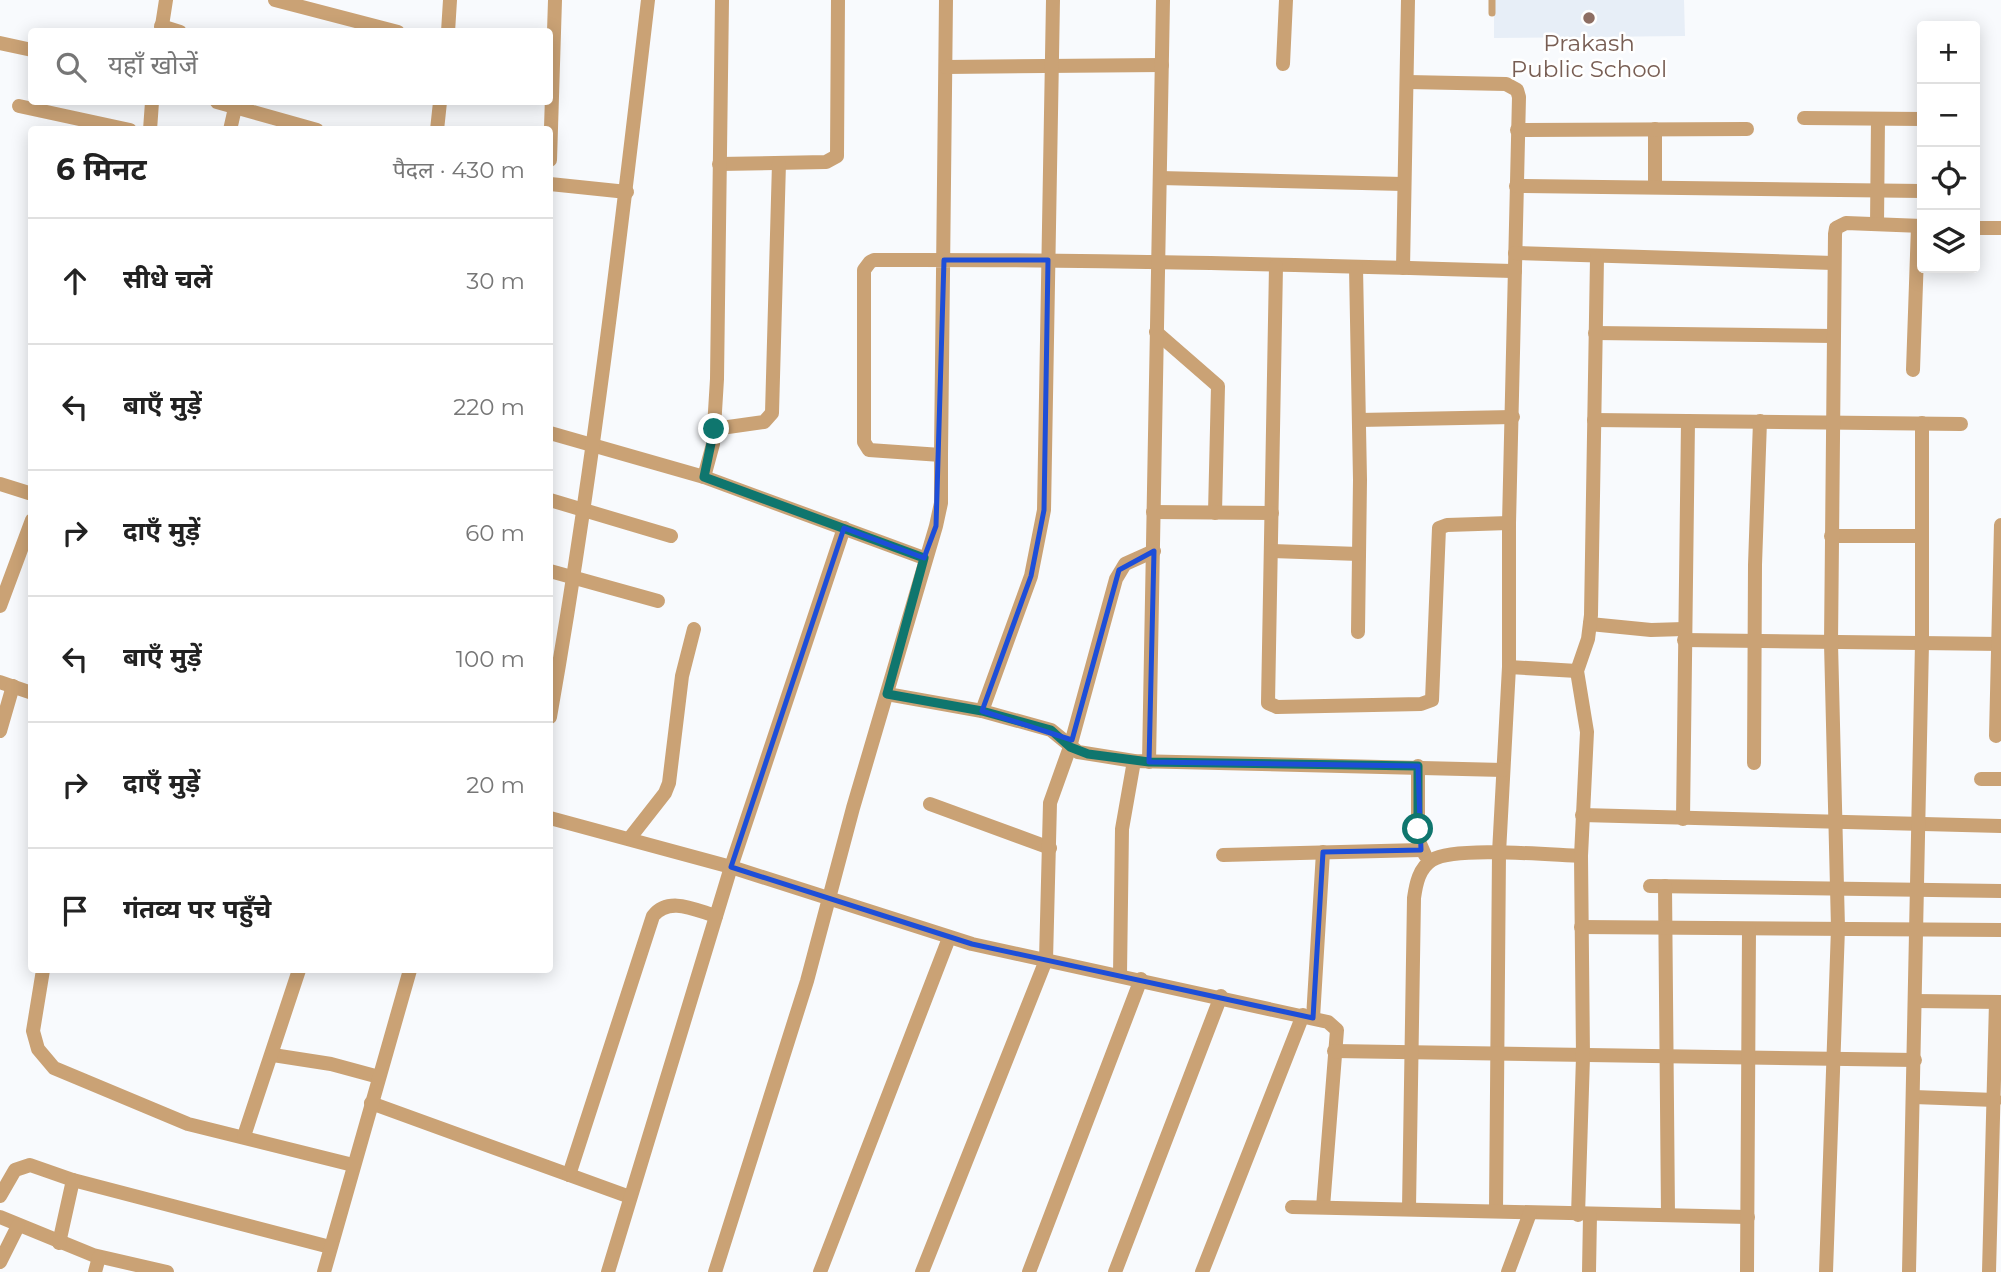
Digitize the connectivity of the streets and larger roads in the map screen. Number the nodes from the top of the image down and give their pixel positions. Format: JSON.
{"nodes":[{"id":1,"x":166,"y":0,"type":"edge"},
{"id":2,"x":275,"y":0,"type":"edge"},
{"id":3,"x":450,"y":0,"type":"edge"},
{"id":4,"x":555,"y":0,"type":"edge"},
{"id":5,"x":648,"y":0,"type":"edge"},
{"id":6,"x":722,"y":0,"type":"edge"},
{"id":7,"x":838,"y":0,"type":"edge"},
{"id":8,"x":946,"y":0,"type":"edge"},
{"id":9,"x":1053,"y":0,"type":"edge"},
{"id":10,"x":1163,"y":0,"type":"edge"},
{"id":11,"x":1286,"y":0,"type":"edge"},
{"id":12,"x":1408,"y":0,"type":"edge"},
{"id":13,"x":161,"y":28,"type":"edge"},
{"id":14,"x":383,"y":28,"type":"edge"},
{"id":15,"x":447,"y":28,"type":"edge"},
{"id":16,"x":0,"y":43,"type":"edge"},
{"id":17,"x":28,"y":49,"type":"edge"},
{"id":18,"x":553,"y":64,"type":"edge"},
{"id":19,"x":1283,"y":64,"type":"dead end"},
{"id":20,"x":1162,"y":65,"type":"junction"},
{"id":21,"x":1050,"y":66,"type":"junction"},
{"id":22,"x":946,"y":67,"type":"junction"},
{"id":23,"x":1408,"y":82,"type":"junction"},
{"id":24,"x":152,"y":105,"type":"edge"},
{"id":25,"x":226,"y":105,"type":"edge"},
{"id":26,"x":440,"y":105,"type":"edge"},
{"id":27,"x":552,"y":105,"type":"edge"},
{"id":28,"x":19,"y":106,"type":"dead end"},
{"id":29,"x":235,"y":108,"type":"junction"},
{"id":30,"x":1804,"y":118,"type":"dead end"},
{"id":31,"x":1878,"y":119,"type":"junction"},
{"id":32,"x":1917,"y":119,"type":"edge"},
{"id":33,"x":112,"y":126,"type":"edge"},
{"id":34,"x":150,"y":126,"type":"edge"},
{"id":35,"x":231,"y":126,"type":"edge"},
{"id":36,"x":302,"y":126,"type":"edge"},
{"id":37,"x":437,"y":126,"type":"edge"},
{"id":38,"x":551,"y":126,"type":"edge"},
{"id":39,"x":1656,"y":129,"type":"junction"},
{"id":40,"x":1747,"y":129,"type":"dead end"},
{"id":41,"x":1517,"y":130,"type":"junction"},
{"id":42,"x":779,"y":163,"type":"junction"},
{"id":43,"x":719,"y":164,"type":"junction"},
{"id":44,"x":1160,"y":178,"type":"junction"},
{"id":45,"x":553,"y":184,"type":"edge"},
{"id":46,"x":1403,"y":184,"type":"junction"},
{"id":47,"x":1516,"y":186,"type":"junction"},
{"id":48,"x":1656,"y":186,"type":"junction"},
{"id":49,"x":1878,"y":191,"type":"junction"},
{"id":50,"x":1917,"y":191,"type":"edge"},
{"id":51,"x":627,"y":192,"type":"junction"},
{"id":52,"x":1877,"y":225,"type":"junction"},
{"id":53,"x":1917,"y":226,"type":"edge"},
{"id":54,"x":1980,"y":228,"type":"edge"},
{"id":55,"x":2001,"y":228,"type":"edge"},
{"id":56,"x":1515,"y":253,"type":"junction"},
{"id":57,"x":1597,"y":258,"type":"junction"},
{"id":58,"x":944,"y":260,"type":"junction"},
{"id":59,"x":1048,"y":260,"type":"junction"},
{"id":60,"x":1833,"y":263,"type":"junction"},
{"id":61,"x":1157,"y":264,"type":"junction"},
{"id":62,"x":1276,"y":266,"type":"junction"},
{"id":63,"x":1356,"y":267,"type":"junction"},
{"id":64,"x":1403,"y":268,"type":"junction"},
{"id":65,"x":1515,"y":271,"type":"junction"},
{"id":66,"x":1918,"y":273,"type":"edge"},
{"id":67,"x":1156,"y":332,"type":"junction"},
{"id":68,"x":1595,"y":333,"type":"junction"},
{"id":69,"x":1833,"y":336,"type":"junction"},
{"id":70,"x":1913,"y":370,"type":"dead end"},
{"id":71,"x":1513,"y":417,"type":"junction"},
{"id":72,"x":1359,"y":420,"type":"junction"},
{"id":73,"x":1594,"y":420,"type":"junction"},
{"id":74,"x":1688,"y":421,"type":"junction"},
{"id":75,"x":1760,"y":421,"type":"junction"},
{"id":76,"x":1835,"y":422,"type":"junction"},
{"id":77,"x":1922,"y":423,"type":"junction"},
{"id":78,"x":1961,"y":424,"type":"dead end"},
{"id":79,"x":714,"y":429,"type":"junction"},
{"id":80,"x":553,"y":434,"type":"edge"},
{"id":81,"x":593,"y":445,"type":"junction"},
{"id":82,"x":941,"y":455,"type":"junction"},
{"id":83,"x":704,"y":477,"type":"junction"},
{"id":84,"x":0,"y":484,"type":"edge"},
{"id":85,"x":28,"y":493,"type":"edge"},
{"id":86,"x":553,"y":501,"type":"edge"},
{"id":87,"x":582,"y":509,"type":"junction"},
{"id":88,"x":1153,"y":512,"type":"junction"},
{"id":89,"x":1215,"y":513,"type":"junction"},
{"id":90,"x":1272,"y":513,"type":"junction"},
{"id":91,"x":1509,"y":523,"type":"junction"},
{"id":92,"x":2001,"y":525,"type":"edge"},
{"id":93,"x":844,"y":528,"type":"junction"},
{"id":94,"x":28,"y":531,"type":"edge"},
{"id":95,"x":671,"y":536,"type":"dead end"},
{"id":96,"x":1831,"y":536,"type":"junction"},
{"id":97,"x":1921,"y":536,"type":"junction"},
{"id":98,"x":1154,"y":551,"type":"junction"},
{"id":99,"x":1272,"y":551,"type":"junction"},
{"id":100,"x":1359,"y":554,"type":"junction"},
{"id":101,"x":924,"y":558,"type":"junction"},
{"id":102,"x":553,"y":572,"type":"edge"},
{"id":103,"x":573,"y":577,"type":"junction"},
{"id":104,"x":658,"y":601,"type":"dead end"},
{"id":105,"x":0,"y":606,"type":"edge"},
{"id":106,"x":1590,"y":624,"type":"junction"},
{"id":107,"x":694,"y":629,"type":"dead end"},
{"id":108,"x":1358,"y":632,"type":"dead end"},
{"id":109,"x":1684,"y":634,"type":"junction"},
{"id":110,"x":1755,"y":641,"type":"junction"},
{"id":111,"x":1831,"y":643,"type":"junction"},
{"id":112,"x":1922,"y":643,"type":"junction"},
{"id":113,"x":2000,"y":644,"type":"edge"},
{"id":114,"x":1509,"y":667,"type":"junction"},
{"id":115,"x":1577,"y":671,"type":"junction"},
{"id":116,"x":6,"y":684,"type":"edge"},
{"id":117,"x":28,"y":692,"type":"edge"},
{"id":118,"x":887,"y":694,"type":"junction"},
{"id":119,"x":553,"y":699,"type":"edge"},
{"id":120,"x":982,"y":711,"type":"junction"},
{"id":121,"x":0,"y":731,"type":"edge"},
{"id":122,"x":1996,"y":736,"type":"dead end"},
{"id":123,"x":1070,"y":747,"type":"junction"},
{"id":124,"x":1134,"y":761,"type":"junction"},
{"id":125,"x":1149,"y":762,"type":"junction"},
{"id":126,"x":1754,"y":763,"type":"dead end"},
{"id":127,"x":1418,"y":766,"type":"junction"},
{"id":128,"x":1503,"y":770,"type":"junction"},
{"id":129,"x":1981,"y":779,"type":"dead end"},
{"id":130,"x":2001,"y":779,"type":"edge"},
{"id":131,"x":930,"y":804,"type":"dead end"},
{"id":132,"x":1583,"y":815,"type":"junction"},
{"id":133,"x":553,"y":819,"type":"edge"},
{"id":134,"x":1683,"y":819,"type":"junction"},
{"id":135,"x":1833,"y":822,"type":"junction"},
{"id":136,"x":1917,"y":825,"type":"junction"},
{"id":137,"x":2001,"y":826,"type":"edge"},
{"id":138,"x":629,"y":839,"type":"junction"},
{"id":139,"x":1050,"y":848,"type":"junction"},
{"id":140,"x":1323,"y":852,"type":"junction"},
{"id":141,"x":1499,"y":853,"type":"junction"},
{"id":142,"x":1223,"y":855,"type":"dead end"},
{"id":143,"x":1425,"y":856,"type":"junction"},
{"id":144,"x":1581,"y":856,"type":"junction"},
{"id":145,"x":731,"y":867,"type":"junction"},
{"id":146,"x":1650,"y":886,"type":"dead end"},
{"id":147,"x":1665,"y":886,"type":"junction"},
{"id":148,"x":1837,"y":887,"type":"junction"},
{"id":149,"x":1917,"y":889,"type":"junction"},
{"id":150,"x":2001,"y":891,"type":"edge"},
{"id":151,"x":827,"y":897,"type":"junction"},
{"id":152,"x":716,"y":916,"type":"junction"},
{"id":153,"x":1581,"y":928,"type":"junction"},
{"id":154,"x":1838,"y":928,"type":"junction"},
{"id":155,"x":1666,"y":929,"type":"junction"},
{"id":156,"x":1749,"y":929,"type":"junction"},
{"id":157,"x":1916,"y":929,"type":"junction"},
{"id":158,"x":2001,"y":930,"type":"edge"},
{"id":159,"x":949,"y":938,"type":"junction"},
{"id":160,"x":1046,"y":960,"type":"junction"},
{"id":161,"x":43,"y":973,"type":"edge"},
{"id":162,"x":298,"y":973,"type":"edge"},
{"id":163,"x":409,"y":973,"type":"edge"},
{"id":164,"x":1120,"y":974,"type":"junction"},
{"id":165,"x":1141,"y":979,"type":"junction"},
{"id":166,"x":1221,"y":996,"type":"junction"},
{"id":167,"x":1914,"y":1000,"type":"junction"},
{"id":168,"x":1999,"y":1002,"type":"edge"},
{"id":169,"x":1308,"y":1017,"type":"junction"},
{"id":170,"x":1334,"y":1051,"type":"junction"},
{"id":171,"x":1410,"y":1053,"type":"junction"},
{"id":172,"x":273,"y":1055,"type":"junction"},
{"id":173,"x":1499,"y":1055,"type":"junction"},
{"id":174,"x":1998,"y":1055,"type":"edge"},
{"id":175,"x":1583,"y":1057,"type":"junction"},
{"id":176,"x":1665,"y":1057,"type":"junction"},
{"id":177,"x":1749,"y":1058,"type":"junction"},
{"id":178,"x":1833,"y":1060,"type":"junction"},
{"id":179,"x":1915,"y":1060,"type":"junction"},
{"id":180,"x":379,"y":1077,"type":"junction"},
{"id":181,"x":1914,"y":1097,"type":"junction"},
{"id":182,"x":1995,"y":1100,"type":"junction"},
{"id":183,"x":371,"y":1103,"type":"junction"},
{"id":184,"x":244,"y":1136,"type":"junction"},
{"id":185,"x":1998,"y":1147,"type":"edge"},
{"id":186,"x":353,"y":1165,"type":"junction"},
{"id":187,"x":569,"y":1175,"type":"junction"},
{"id":188,"x":73,"y":1180,"type":"junction"},
{"id":189,"x":0,"y":1196,"type":"edge"},
{"id":190,"x":630,"y":1197,"type":"junction"},
{"id":191,"x":1292,"y":1207,"type":"dead end"},
{"id":192,"x":1323,"y":1207,"type":"junction"},
{"id":193,"x":1409,"y":1208,"type":"junction"},
{"id":194,"x":1496,"y":1212,"type":"junction"},
{"id":195,"x":1530,"y":1213,"type":"junction"},
{"id":196,"x":1584,"y":1215,"type":"junction"},
{"id":197,"x":1668,"y":1215,"type":"junction"},
{"id":198,"x":0,"y":1217,"type":"edge"},
{"id":199,"x":1748,"y":1217,"type":"junction"},
{"id":200,"x":1996,"y":1224,"type":"edge"},
{"id":201,"x":18,"y":1226,"type":"junction"},
{"id":202,"x":59,"y":1243,"type":"junction"},
{"id":203,"x":330,"y":1247,"type":"junction"},
{"id":204,"x":99,"y":1257,"type":"junction"},
{"id":205,"x":0,"y":1262,"type":"edge"},
{"id":206,"x":95,"y":1272,"type":"edge"},
{"id":207,"x":167,"y":1272,"type":"edge"},
{"id":208,"x":324,"y":1272,"type":"edge"},
{"id":209,"x":608,"y":1272,"type":"edge"},
{"id":210,"x":715,"y":1272,"type":"edge"},
{"id":211,"x":820,"y":1272,"type":"edge"},
{"id":212,"x":922,"y":1272,"type":"edge"},
{"id":213,"x":1029,"y":1272,"type":"edge"},
{"id":214,"x":1115,"y":1272,"type":"edge"},
{"id":215,"x":1202,"y":1272,"type":"edge"},
{"id":216,"x":1508,"y":1272,"type":"edge"},
{"id":217,"x":1589,"y":1272,"type":"edge"},
{"id":218,"x":1747,"y":1272,"type":"edge"},
{"id":219,"x":1826,"y":1272,"type":"edge"},
{"id":220,"x":1909,"y":1272,"type":"edge"},
{"id":221,"x":1989,"y":1272,"type":"edge"}],
"edges":[{"from":1,"to":13,"type":"street"},
{"from":2,"to":14,"type":"street"},
{"from":3,"to":15,"type":"street"},
{"from":4,"to":18,"type":"street"},
{"from":5,"to":51,"type":"street"},
{"from":6,"to":43,"type":"street"},
{"from":7,"to":42,"type":"street"},
{"from":8,"to":22,"type":"street"},
{"from":9,"to":21,"type":"street"},
{"from":10,"to":20,"type":"street"},
{"from":11,"to":19,"type":"street"},
{"from":12,"to":23,"type":"street"},
{"from":16,"to":17,"type":"street"},
{"from":20,"to":21,"type":"street"},
{"from":20,"to":44,"type":"street"},
{"from":21,"to":22,"type":"street"},
{"from":21,"to":59,"type":"street"},
{"from":22,"to":58,"type":"street"},
{"from":23,"to":41,"type":"street"},
{"from":23,"to":46,"type":"street"},
{"from":24,"to":34,"type":"street"},
{"from":25,"to":29,"type":"street"},
{"from":26,"to":37,"type":"street"},
{"from":27,"to":38,"type":"street"},
{"from":28,"to":33,"type":"street"},
{"from":29,"to":35,"type":"street"},
{"from":29,"to":36,"type":"street"},
{"from":30,"to":31,"type":"street"},
{"from":31,"to":32,"type":"street"},
{"from":31,"to":49,"type":"street"},
{"from":39,"to":40,"type":"street"},
{"from":39,"to":41,"type":"street"},
{"from":39,"to":48,"type":"street"},
{"from":41,"to":47,"type":"street"},
{"from":42,"to":43,"type":"street"},
{"from":42,"to":79,"type":"street"},
{"from":43,"to":79,"type":"street"},
{"from":44,"to":46,"type":"street"},
{"from":44,"to":61,"type":"street"},
{"from":45,"to":51,"type":"street"},
{"from":46,"to":64,"type":"street"},
{"from":47,"to":48,"type":"street"},
{"from":47,"to":56,"type":"street"},
{"from":48,"to":49,"type":"street"},
{"from":49,"to":50,"type":"street"},
{"from":49,"to":52,"type":"street"},
{"from":51,"to":81,"type":"street"},
{"from":52,"to":53,"type":"street"},
{"from":52,"to":60,"type":"street"},
{"from":54,"to":55,"type":"street"},
{"from":56,"to":57,"type":"street"},
{"from":56,"to":65,"type":"street"},
{"from":57,"to":60,"type":"street"},
{"from":57,"to":68,"type":"street"},
{"from":58,"to":59,"type":"street"},
{"from":58,"to":82,"type":"street"},
{"from":58,"to":82,"type":"street"},
{"from":59,"to":61,"type":"street"},
{"from":59,"to":120,"type":"street"},
{"from":60,"to":69,"type":"street"},
{"from":61,"to":62,"type":"street"},
{"from":61,"to":67,"type":"street"},
{"from":62,"to":63,"type":"street"},
{"from":62,"to":90,"type":"street"},
{"from":63,"to":64,"type":"street"},
{"from":63,"to":72,"type":"street"},
{"from":64,"to":65,"type":"street"},
{"from":65,"to":71,"type":"street"},
{"from":66,"to":70,"type":"street"},
{"from":67,"to":88,"type":"street"},
{"from":67,"to":89,"type":"street"},
{"from":68,"to":69,"type":"street"},
{"from":68,"to":73,"type":"street"},
{"from":69,"to":76,"type":"street"},
{"from":71,"to":72,"type":"street"},
{"from":71,"to":91,"type":"street"},
{"from":72,"to":100,"type":"street"},
{"from":73,"to":74,"type":"street"},
{"from":73,"to":106,"type":"street"},
{"from":74,"to":75,"type":"street"},
{"from":74,"to":109,"type":"street"},
{"from":75,"to":76,"type":"street"},
{"from":75,"to":110,"type":"street"},
{"from":76,"to":77,"type":"street"},
{"from":76,"to":96,"type":"street"},
{"from":77,"to":78,"type":"street"},
{"from":77,"to":97,"type":"street"},
{"from":79,"to":83,"type":"street"},
{"from":80,"to":81,"type":"street"},
{"from":81,"to":83,"type":"street"},
{"from":81,"to":87,"type":"street"},
{"from":82,"to":101,"type":"street"},
{"from":83,"to":93,"type":"street"},
{"from":84,"to":85,"type":"street"},
{"from":86,"to":87,"type":"street"},
{"from":87,"to":95,"type":"street"},
{"from":87,"to":103,"type":"street"},
{"from":88,"to":89,"type":"street"},
{"from":88,"to":98,"type":"street"},
{"from":89,"to":90,"type":"street"},
{"from":90,"to":99,"type":"street"},
{"from":91,"to":99,"type":"street"},
{"from":91,"to":114,"type":"street"},
{"from":92,"to":113,"type":"street"},
{"from":93,"to":101,"type":"street"},
{"from":93,"to":145,"type":"street"},
{"from":94,"to":105,"type":"street"},
{"from":96,"to":97,"type":"street"},
{"from":96,"to":111,"type":"street"},
{"from":97,"to":112,"type":"street"},
{"from":98,"to":123,"type":"street"},
{"from":98,"to":125,"type":"street"},
{"from":99,"to":100,"type":"street"},
{"from":100,"to":108,"type":"street"},
{"from":101,"to":118,"type":"street"},
{"from":102,"to":103,"type":"street"},
{"from":103,"to":104,"type":"street"},
{"from":103,"to":119,"type":"street"},
{"from":106,"to":109,"type":"street"},
{"from":106,"to":115,"type":"street"},
{"from":107,"to":138,"type":"street"},
{"from":109,"to":110,"type":"street"},
{"from":109,"to":134,"type":"street"},
{"from":110,"to":111,"type":"street"},
{"from":110,"to":126,"type":"street"},
{"from":111,"to":112,"type":"street"},
{"from":111,"to":135,"type":"street"},
{"from":112,"to":113,"type":"street"},
{"from":112,"to":136,"type":"street"},
{"from":113,"to":122,"type":"street"},
{"from":114,"to":115,"type":"street"},
{"from":114,"to":128,"type":"street"},
{"from":115,"to":132,"type":"street"},
{"from":116,"to":117,"type":"street"},
{"from":116,"to":121,"type":"street"},
{"from":118,"to":120,"type":"street"},
{"from":118,"to":151,"type":"street"},
{"from":120,"to":123,"type":"street"},
{"from":123,"to":124,"type":"street"},
{"from":123,"to":139,"type":"street"},
{"from":124,"to":125,"type":"street"},
{"from":124,"to":164,"type":"street"},
{"from":125,"to":127,"type":"street"},
{"from":127,"to":128,"type":"street"},
{"from":127,"to":143,"type":"street"},
{"from":128,"to":141,"type":"street"},
{"from":129,"to":130,"type":"street"},
{"from":131,"to":139,"type":"street"},
{"from":132,"to":134,"type":"street"},
{"from":132,"to":144,"type":"street"},
{"from":133,"to":138,"type":"street"},
{"from":134,"to":135,"type":"street"},
{"from":135,"to":136,"type":"street"},
{"from":135,"to":148,"type":"street"},
{"from":136,"to":137,"type":"street"},
{"from":136,"to":149,"type":"street"},
{"from":138,"to":145,"type":"street"},
{"from":139,"to":160,"type":"street"},
{"from":140,"to":142,"type":"street"},
{"from":140,"to":143,"type":"street"},
{"from":140,"to":169,"type":"street"},
{"from":141,"to":143,"type":"street"},
{"from":141,"to":144,"type":"street"},
{"from":141,"to":173,"type":"street"},
{"from":143,"to":171,"type":"street"},
{"from":144,"to":153,"type":"street"},
{"from":145,"to":151,"type":"street"},
{"from":145,"to":152,"type":"street"},
{"from":146,"to":147,"type":"street"},
{"from":147,"to":148,"type":"street"},
{"from":147,"to":155,"type":"street"},
{"from":148,"to":149,"type":"street"},
{"from":148,"to":154,"type":"street"},
{"from":149,"to":150,"type":"street"},
{"from":149,"to":157,"type":"street"},
{"from":151,"to":159,"type":"street"},
{"from":151,"to":210,"type":"street"},
{"from":152,"to":187,"type":"street"},
{"from":152,"to":190,"type":"street"},
{"from":153,"to":155,"type":"street"},
{"from":153,"to":175,"type":"street"},
{"from":154,"to":156,"type":"street"},
{"from":154,"to":157,"type":"street"},
{"from":154,"to":178,"type":"street"},
{"from":155,"to":156,"type":"street"},
{"from":155,"to":176,"type":"street"},
{"from":156,"to":177,"type":"street"},
{"from":157,"to":158,"type":"street"},
{"from":157,"to":167,"type":"street"},
{"from":159,"to":160,"type":"street"},
{"from":159,"to":211,"type":"street"},
{"from":160,"to":164,"type":"street"},
{"from":160,"to":212,"type":"street"},
{"from":161,"to":184,"type":"street"},
{"from":162,"to":172,"type":"street"},
{"from":163,"to":180,"type":"street"},
{"from":164,"to":165,"type":"street"},
{"from":165,"to":166,"type":"street"},
{"from":165,"to":213,"type":"street"},
{"from":166,"to":169,"type":"street"},
{"from":166,"to":214,"type":"street"},
{"from":167,"to":168,"type":"street"},
{"from":167,"to":179,"type":"street"},
{"from":168,"to":174,"type":"street"},
{"from":169,"to":170,"type":"street"},
{"from":169,"to":215,"type":"street"},
{"from":170,"to":171,"type":"street"},
{"from":170,"to":192,"type":"street"},
{"from":171,"to":173,"type":"street"},
{"from":171,"to":193,"type":"street"},
{"from":172,"to":180,"type":"street"},
{"from":172,"to":184,"type":"street"},
{"from":173,"to":175,"type":"street"},
{"from":173,"to":194,"type":"street"},
{"from":174,"to":182,"type":"street"},
{"from":175,"to":176,"type":"street"},
{"from":175,"to":196,"type":"street"},
{"from":176,"to":177,"type":"street"},
{"from":176,"to":197,"type":"street"},
{"from":177,"to":178,"type":"street"},
{"from":177,"to":199,"type":"street"},
{"from":178,"to":179,"type":"street"},
{"from":178,"to":219,"type":"street"},
{"from":179,"to":181,"type":"street"},
{"from":180,"to":183,"type":"street"},
{"from":181,"to":182,"type":"street"},
{"from":181,"to":220,"type":"street"},
{"from":182,"to":185,"type":"street"},
{"from":183,"to":186,"type":"street"},
{"from":183,"to":187,"type":"street"},
{"from":184,"to":186,"type":"street"},
{"from":185,"to":200,"type":"street"},
{"from":186,"to":203,"type":"street"},
{"from":187,"to":190,"type":"street"},
{"from":188,"to":189,"type":"street"},
{"from":188,"to":202,"type":"street"},
{"from":188,"to":203,"type":"street"},
{"from":190,"to":209,"type":"street"},
{"from":191,"to":192,"type":"street"},
{"from":192,"to":193,"type":"street"},
{"from":193,"to":194,"type":"street"},
{"from":194,"to":195,"type":"street"},
{"from":195,"to":196,"type":"street"},
{"from":195,"to":216,"type":"street"},
{"from":196,"to":197,"type":"street"},
{"from":196,"to":217,"type":"street"},
{"from":197,"to":199,"type":"street"},
{"from":198,"to":201,"type":"street"},
{"from":199,"to":218,"type":"street"},
{"from":200,"to":221,"type":"street"},
{"from":201,"to":202,"type":"street"},
{"from":201,"to":205,"type":"street"},
{"from":202,"to":204,"type":"street"},
{"from":203,"to":208,"type":"street"},
{"from":204,"to":206,"type":"street"},
{"from":204,"to":207,"type":"street"}]}
